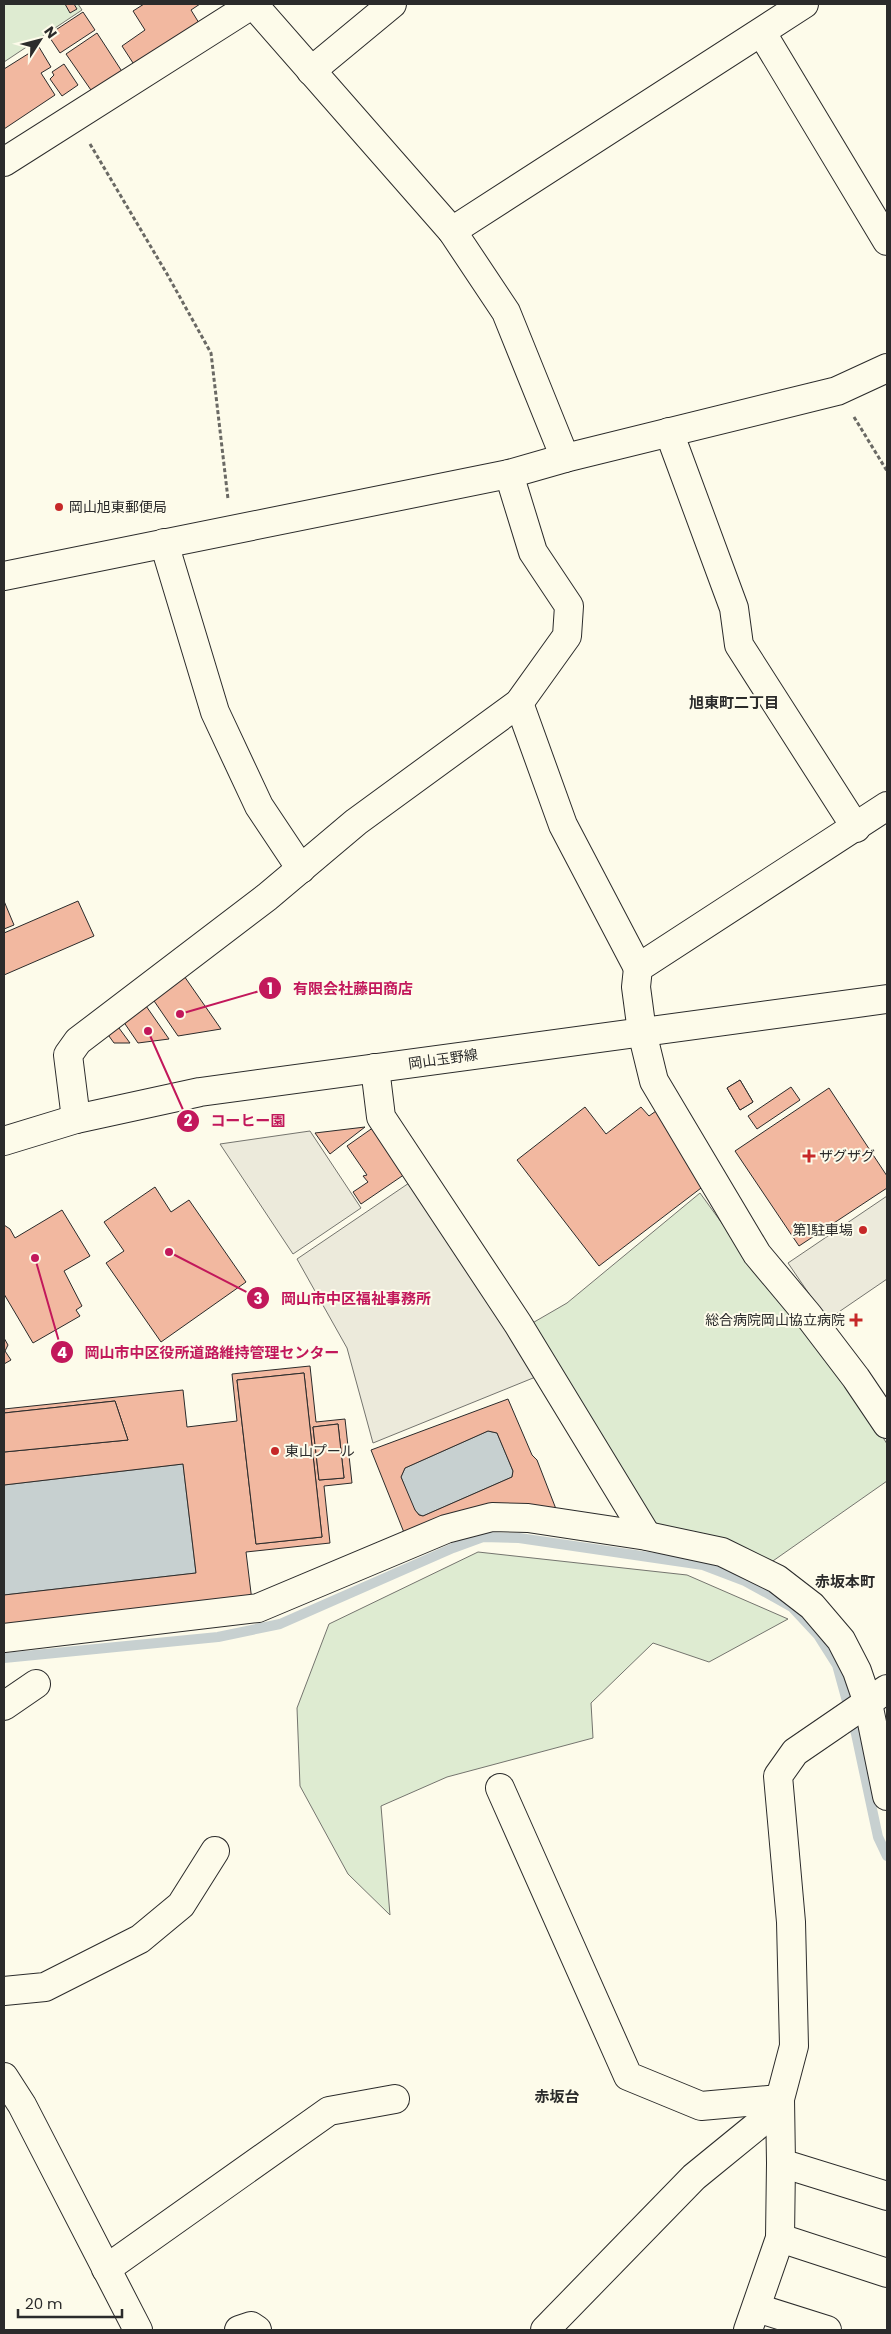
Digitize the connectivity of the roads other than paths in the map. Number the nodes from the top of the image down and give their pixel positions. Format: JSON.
{"nodes":[{"id":1,"x":253,"y":4,"type":"edge"},
{"id":2,"x":392,"y":4,"type":"edge"},
{"id":3,"x":804,"y":4,"type":"edge"},
{"id":4,"x":762,"y":32,"type":"junction"},
{"id":5,"x":311,"y":70,"type":"junction"},
{"id":6,"x":4,"y":162,"type":"edge"},
{"id":7,"x":452,"y":231,"type":"junction"},
{"id":8,"x":887,"y":241,"type":"edge"},
{"id":9,"x":887,"y":368,"type":"edge"},
{"id":10,"x":669,"y":432,"type":"junction"},
{"id":11,"x":565,"y":458,"type":"junction"},
{"id":12,"x":509,"y":474,"type":"junction"},
{"id":13,"x":164,"y":543,"type":"junction"},
{"id":14,"x":4,"y":576,"type":"edge"},
{"id":15,"x":520,"y":703,"type":"junction"},
{"id":16,"x":887,"y":806,"type":"edge"},
{"id":17,"x":856,"y":828,"type":"junction"},
{"id":18,"x":301,"y":870,"type":"junction"},
{"id":19,"x":638,"y":968,"type":"junction"},
{"id":20,"x":887,"y":999,"type":"edge"},
{"id":21,"x":642,"y":1032,"type":"junction"},
{"id":22,"x":375,"y":1068,"type":"junction"},
{"id":23,"x":76,"y":1119,"type":"junction"},
{"id":24,"x":4,"y":1141,"type":"edge"},
{"id":25,"x":887,"y":1424,"type":"edge"},
{"id":26,"x":647,"y":1536,"type":"junction"},
{"id":27,"x":4,"y":1638,"type":"edge"},
{"id":28,"x":36,"y":1684,"type":"dead end"},
{"id":29,"x":864,"y":1705,"type":"edge"},
{"id":30,"x":4,"y":1706,"type":"edge"},
{"id":31,"x":500,"y":1788,"type":"dead end"},
{"id":32,"x":887,"y":1796,"type":"edge"},
{"id":33,"x":215,"y":1850,"type":"dead end"},
{"id":34,"x":4,"y":1991,"type":"edge"},
{"id":35,"x":4,"y":2077,"type":"edge"},
{"id":36,"x":395,"y":2099,"type":"dead end"},
{"id":37,"x":780,"y":2099,"type":"junction"},
{"id":38,"x":781,"y":2163,"type":"junction"},
{"id":39,"x":887,"y":2196,"type":"edge"},
{"id":40,"x":780,"y":2238,"type":"junction"},
{"id":41,"x":106,"y":2269,"type":"junction"},
{"id":42,"x":887,"y":2272,"type":"edge"},
{"id":43,"x":752,"y":2319,"type":"edge"},
{"id":44,"x":138,"y":2330,"type":"edge"},
{"id":45,"x":239,"y":2330,"type":"edge"},
{"id":46,"x":257,"y":2330,"type":"edge"},
{"id":47,"x":545,"y":2330,"type":"edge"},
{"id":48,"x":827,"y":2330,"type":"edge"}],
"edges":[{"from":1,"to":5,"type":"street"},
{"from":1,"to":6,"type":"street"},
{"from":2,"to":5,"type":"street"},
{"from":3,"to":4,"type":"street"},
{"from":4,"to":7,"type":"street"},
{"from":4,"to":8,"type":"street"},
{"from":5,"to":7,"type":"street"},
{"from":7,"to":11,"type":"street"},
{"from":9,"to":10,"type":"street"},
{"from":10,"to":11,"type":"street"},
{"from":10,"to":17,"type":"street"},
{"from":11,"to":12,"type":"street"},
{"from":12,"to":13,"type":"street"},
{"from":12,"to":15,"type":"street"},
{"from":13,"to":14,"type":"street"},
{"from":13,"to":18,"type":"street"},
{"from":15,"to":18,"type":"street"},
{"from":15,"to":19,"type":"street"},
{"from":16,"to":17,"type":"street"},
{"from":17,"to":19,"type":"street"},
{"from":18,"to":23,"type":"street"},
{"from":19,"to":21,"type":"street"},
{"from":20,"to":21,"type":"street","name":"岡山玉野線"},
{"from":21,"to":22,"type":"street","name":"岡山玉野線"},
{"from":21,"to":25,"type":"street"},
{"from":22,"to":23,"type":"street","name":"岡山玉野線"},
{"from":22,"to":26,"type":"street"},
{"from":23,"to":24,"type":"street","name":"岡山玉野線"},
{"from":26,"to":27,"type":"street"},
{"from":26,"to":29,"type":"street"},
{"from":28,"to":30,"type":"street"},
{"from":29,"to":32,"type":"street"},
{"from":29,"to":37,"type":"street"},
{"from":31,"to":37,"type":"street"},
{"from":33,"to":34,"type":"street"},
{"from":35,"to":41,"type":"street"},
{"from":36,"to":41,"type":"street"},
{"from":37,"to":38,"type":"street"},
{"from":37,"to":47,"type":"street"},
{"from":38,"to":39,"type":"street"},
{"from":38,"to":40,"type":"street"},
{"from":40,"to":42,"type":"street"},
{"from":40,"to":43,"type":"street"},
{"from":41,"to":44,"type":"street"},
{"from":43,"to":48,"type":"street"},
{"from":45,"to":46,"type":"street"}]}
